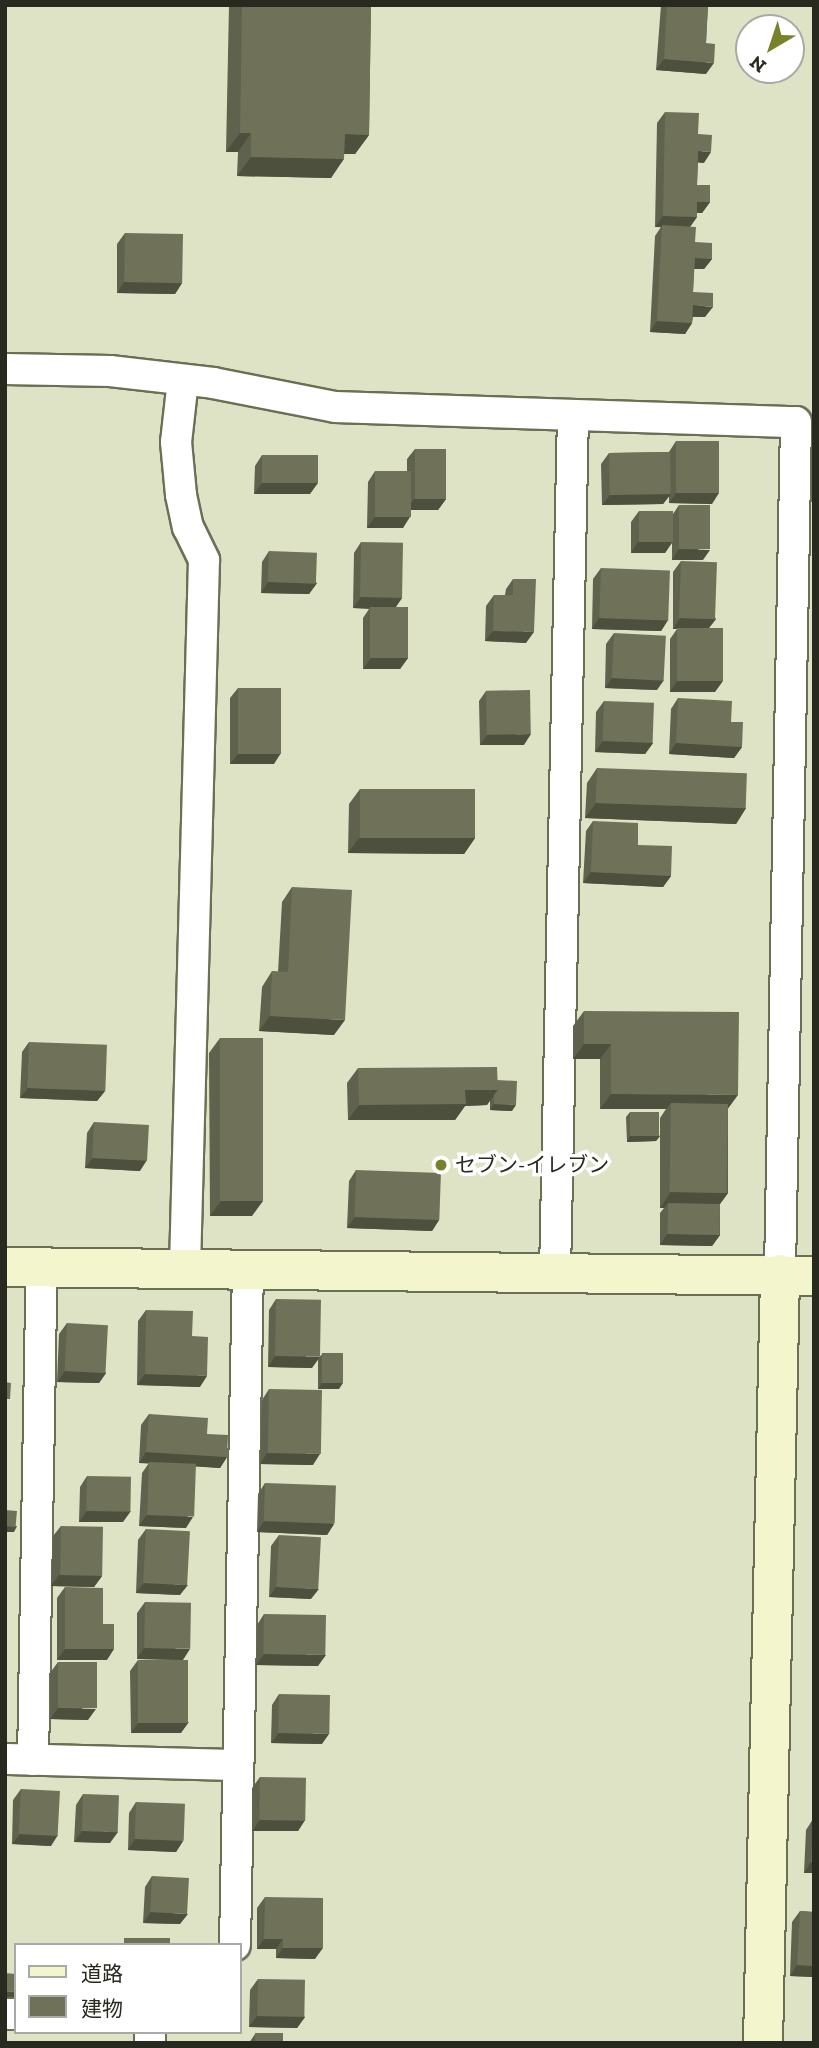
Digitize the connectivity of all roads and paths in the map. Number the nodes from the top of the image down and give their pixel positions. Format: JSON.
{"nodes":[{"id":1,"x":5,"y":369,"type":"edge"},
{"id":2,"x":183,"y":380,"type":"junction"},
{"id":3,"x":573,"y":415,"type":"junction"},
{"id":4,"x":23,"y":1267,"type":"edge"},
{"id":5,"x":185,"y":1269,"type":"junction"},
{"id":6,"x":248,"y":1270,"type":"junction"},
{"id":7,"x":555,"y":1273,"type":"junction"},
{"id":8,"x":797,"y":1275,"type":"edge"},
{"id":9,"x":19,"y":1760,"type":"edge"},
{"id":10,"x":239,"y":1765,"type":"junction"},
{"id":11,"x":235,"y":1943,"type":"edge"},
{"id":12,"x":763,"y":2043,"type":"edge"}],
"edges":[{"from":1,"to":2,"type":"street"},
{"from":2,"to":3,"type":"street"},
{"from":2,"to":5,"type":"street"},
{"from":3,"to":7,"type":"street"},
{"from":3,"to":8,"type":"street"},
{"from":4,"to":5,"type":"street"},
{"from":4,"to":9,"type":"street"},
{"from":5,"to":6,"type":"street"},
{"from":6,"to":7,"type":"street"},
{"from":6,"to":10,"type":"street"},
{"from":7,"to":8,"type":"street"},
{"from":8,"to":12,"type":"street"},
{"from":9,"to":10,"type":"street"},
{"from":10,"to":11,"type":"street"}]}
